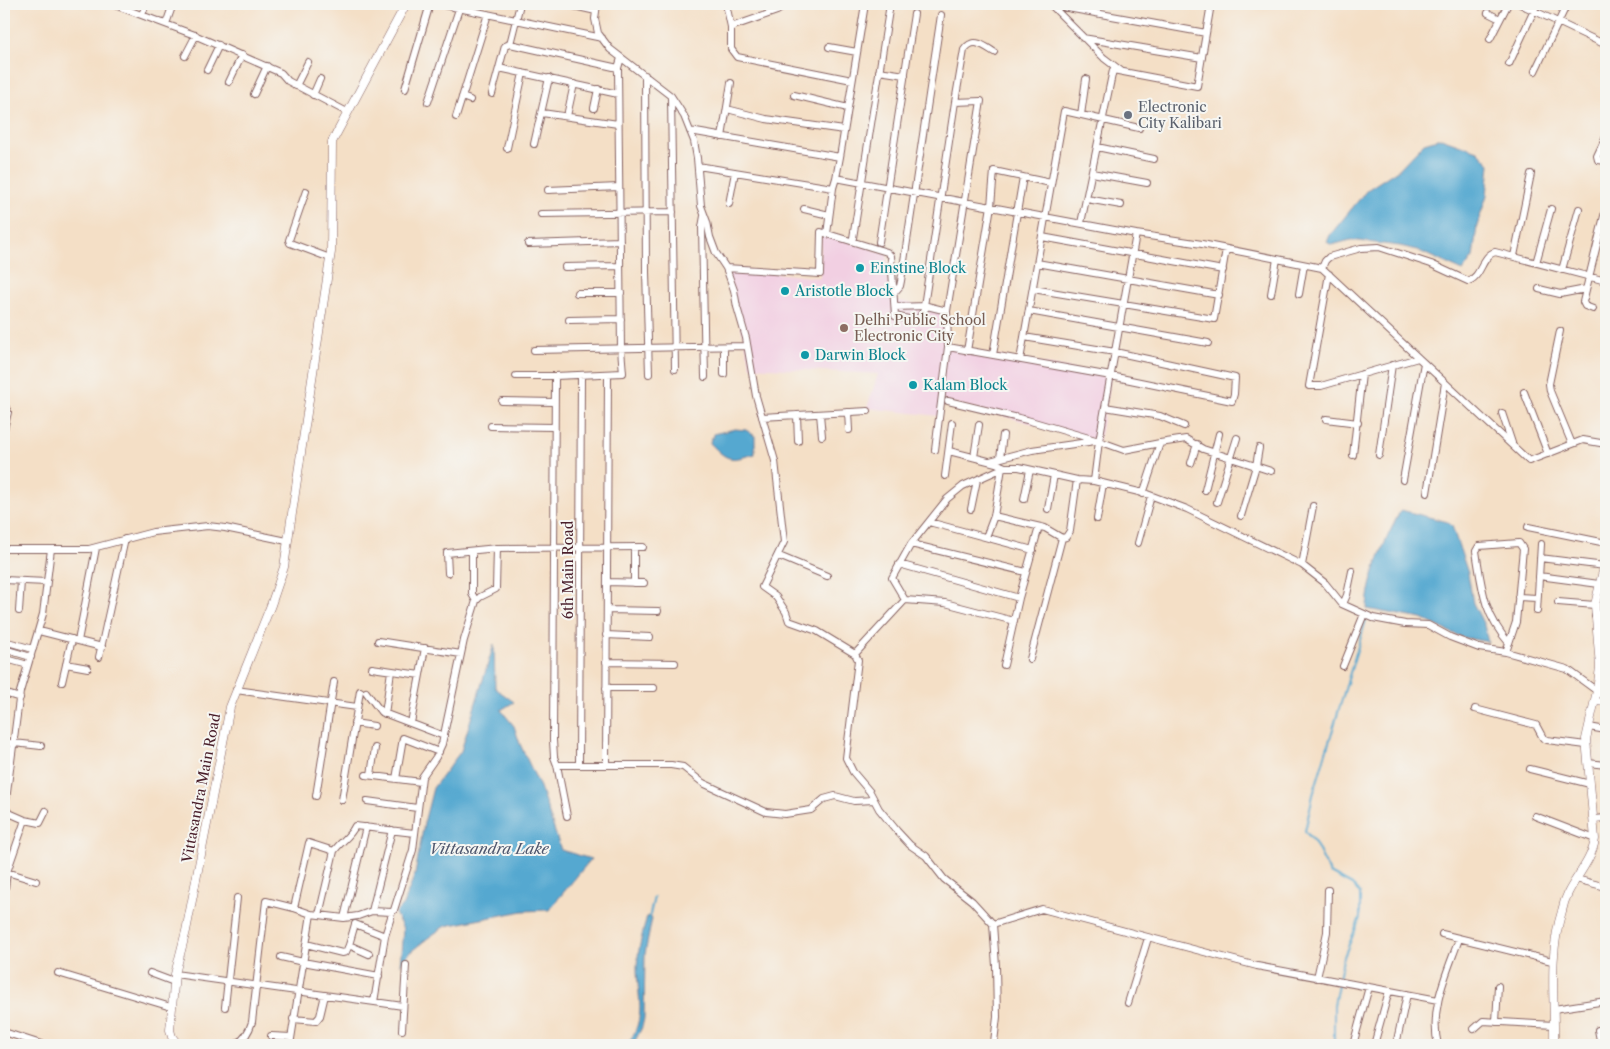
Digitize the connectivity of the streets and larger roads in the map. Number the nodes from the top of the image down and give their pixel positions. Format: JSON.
{"nodes":[{"id":1,"x":115,"y":4,"type":"edge"},
{"id":2,"x":146,"y":4,"type":"edge"},
{"id":3,"x":173,"y":4,"type":"edge"},
{"id":4,"x":406,"y":4,"type":"edge"},
{"id":5,"x":430,"y":4,"type":"edge"},
{"id":6,"x":439,"y":4,"type":"edge"},
{"id":7,"x":520,"y":4,"type":"edge"},
{"id":8,"x":564,"y":4,"type":"edge"},
{"id":9,"x":726,"y":4,"type":"edge"},
{"id":10,"x":865,"y":4,"type":"edge"},
{"id":11,"x":890,"y":4,"type":"edge"},
{"id":12,"x":1051,"y":4,"type":"edge"},
{"id":13,"x":1198,"y":4,"type":"edge"},
{"id":14,"x":1508,"y":4,"type":"edge"},
{"id":15,"x":1520,"y":4,"type":"edge"},
{"id":16,"x":1567,"y":4,"type":"edge"},
{"id":17,"x":1211,"y":5,"type":"edge"},
{"id":18,"x":596,"y":7,"type":"edge"},
{"id":19,"x":783,"y":7,"type":"dead end"},
{"id":20,"x":1536,"y":7,"type":"edge"},
{"id":21,"x":459,"y":9,"type":"junction"},
{"id":22,"x":1488,"y":13,"type":"dead end"},
{"id":23,"x":488,"y":14,"type":"junction"},
{"id":24,"x":914,"y":14,"type":"dead end"},
{"id":25,"x":142,"y":15,"type":"junction"},
{"id":26,"x":941,"y":15,"type":"dead end"},
{"id":27,"x":1500,"y":19,"type":"junction"},
{"id":28,"x":516,"y":20,"type":"junction"},
{"id":29,"x":1559,"y":22,"type":"junction"},
{"id":30,"x":166,"y":24,"type":"junction"},
{"id":31,"x":731,"y":27,"type":"junction"},
{"id":32,"x":1206,"y":33,"type":"junction"},
{"id":33,"x":196,"y":35,"type":"junction"},
{"id":34,"x":602,"y":38,"type":"junction"},
{"id":35,"x":1083,"y":38,"type":"junction"},
{"id":36,"x":1490,"y":39,"type":"dead end"},
{"id":37,"x":510,"y":44,"type":"junction"},
{"id":38,"x":219,"y":45,"type":"junction"},
{"id":39,"x":1606,"y":45,"type":"edge"},
{"id":40,"x":829,"y":46,"type":"dead end"},
{"id":41,"x":857,"y":52,"type":"junction"},
{"id":42,"x":994,"y":52,"type":"dead end"},
{"id":43,"x":185,"y":56,"type":"dead end"},
{"id":44,"x":242,"y":56,"type":"junction"},
{"id":45,"x":621,"y":58,"type":"junction"},
{"id":46,"x":1202,"y":58,"type":"junction"},
{"id":47,"x":308,"y":62,"type":"dead end"},
{"id":48,"x":1509,"y":64,"type":"dead end"},
{"id":49,"x":267,"y":66,"type":"junction"},
{"id":50,"x":499,"y":68,"type":"junction"},
{"id":51,"x":618,"y":68,"type":"junction"},
{"id":52,"x":207,"y":70,"type":"dead end"},
{"id":53,"x":879,"y":71,"type":"junction"},
{"id":54,"x":1122,"y":71,"type":"junction"},
{"id":55,"x":1535,"y":71,"type":"dead end"},
{"id":56,"x":523,"y":73,"type":"junction"},
{"id":57,"x":905,"y":74,"type":"junction"},
{"id":58,"x":645,"y":75,"type":"junction"},
{"id":59,"x":549,"y":78,"type":"junction"},
{"id":60,"x":320,"y":79,"type":"dead end"},
{"id":61,"x":1086,"y":79,"type":"dead end"},
{"id":62,"x":852,"y":80,"type":"junction"},
{"id":63,"x":229,"y":82,"type":"dead end"},
{"id":64,"x":731,"y":83,"type":"dead end"},
{"id":65,"x":574,"y":84,"type":"junction"},
{"id":66,"x":296,"y":86,"type":"junction"},
{"id":67,"x":405,"y":89,"type":"dead end"},
{"id":68,"x":598,"y":89,"type":"junction"},
{"id":69,"x":254,"y":94,"type":"dead end"},
{"id":70,"x":313,"y":94,"type":"junction"},
{"id":71,"x":492,"y":94,"type":"dead end"},
{"id":72,"x":618,"y":94,"type":"junction"},
{"id":73,"x":794,"y":95,"type":"dead end"},
{"id":74,"x":671,"y":96,"type":"junction"},
{"id":75,"x":462,"y":97,"type":"junction"},
{"id":76,"x":470,"y":100,"type":"dead end"},
{"id":77,"x":428,"y":102,"type":"dead end"},
{"id":78,"x":955,"y":102,"type":"junction"},
{"id":79,"x":594,"y":108,"type":"dead end"},
{"id":80,"x":848,"y":108,"type":"junction"},
{"id":81,"x":726,"y":109,"type":"junction"},
{"id":82,"x":347,"y":112,"type":"junction"},
{"id":83,"x":542,"y":113,"type":"junction"},
{"id":84,"x":1081,"y":115,"type":"junction"},
{"id":85,"x":566,"y":116,"type":"junction"},
{"id":86,"x":456,"y":117,"type":"dead end"},
{"id":87,"x":1103,"y":120,"type":"junction"},
{"id":88,"x":618,"y":124,"type":"junction"},
{"id":89,"x":1139,"y":128,"type":"dead end"},
{"id":90,"x":844,"y":130,"type":"junction"},
{"id":91,"x":690,"y":131,"type":"junction"},
{"id":92,"x":722,"y":137,"type":"junction"},
{"id":93,"x":1606,"y":137,"type":"edge"},
{"id":94,"x":534,"y":144,"type":"dead end"},
{"id":95,"x":1098,"y":147,"type":"junction"},
{"id":96,"x":507,"y":148,"type":"dead end"},
{"id":97,"x":840,"y":157,"type":"junction"},
{"id":98,"x":1154,"y":159,"type":"dead end"},
{"id":99,"x":1606,"y":161,"type":"edge"},
{"id":100,"x":698,"y":166,"type":"junction"},
{"id":101,"x":735,"y":172,"type":"junction"},
{"id":102,"x":1092,"y":173,"type":"junction"},
{"id":103,"x":1531,"y":174,"type":"dead end"},
{"id":104,"x":1023,"y":177,"type":"junction"},
{"id":105,"x":836,"y":178,"type":"junction"},
{"id":106,"x":861,"y":181,"type":"junction"},
{"id":107,"x":1051,"y":183,"type":"junction"},
{"id":108,"x":1147,"y":183,"type":"dead end"},
{"id":109,"x":619,"y":187,"type":"junction"},
{"id":110,"x":888,"y":187,"type":"junction"},
{"id":111,"x":833,"y":188,"type":"junction"},
{"id":112,"x":306,"y":190,"type":"dead end"},
{"id":113,"x":548,"y":190,"type":"dead end"},
{"id":114,"x":914,"y":191,"type":"junction"},
{"id":115,"x":940,"y":196,"type":"junction"},
{"id":116,"x":1087,"y":198,"type":"junction"},
{"id":117,"x":966,"y":201,"type":"junction"},
{"id":118,"x":729,"y":204,"type":"dead end"},
{"id":119,"x":1121,"y":205,"type":"dead end"},
{"id":120,"x":990,"y":206,"type":"junction"},
{"id":121,"x":804,"y":209,"type":"dead end"},
{"id":122,"x":1551,"y":209,"type":"dead end"},
{"id":123,"x":1579,"y":209,"type":"dead end"},
{"id":124,"x":620,"y":211,"type":"junction"},
{"id":125,"x":1017,"y":211,"type":"junction"},
{"id":126,"x":646,"y":212,"type":"junction"},
{"id":127,"x":673,"y":212,"type":"junction"},
{"id":128,"x":1605,"y":212,"type":"edge"},
{"id":129,"x":541,"y":214,"type":"dead end"},
{"id":130,"x":705,"y":215,"type":"junction"},
{"id":131,"x":829,"y":215,"type":"junction"},
{"id":132,"x":1046,"y":216,"type":"junction"},
{"id":133,"x":1082,"y":223,"type":"junction"},
{"id":134,"x":827,"y":234,"type":"junction"},
{"id":135,"x":1136,"y":234,"type":"junction"},
{"id":136,"x":1042,"y":237,"type":"junction"},
{"id":137,"x":853,"y":238,"type":"dead end"},
{"id":138,"x":620,"y":242,"type":"junction"},
{"id":139,"x":879,"y":242,"type":"dead end"},
{"id":140,"x":528,"y":244,"type":"dead end"},
{"id":141,"x":1226,"y":249,"type":"junction"},
{"id":142,"x":1133,"y":254,"type":"junction"},
{"id":143,"x":1514,"y":256,"type":"junction"},
{"id":144,"x":330,"y":258,"type":"junction"},
{"id":145,"x":1277,"y":259,"type":"junction"},
{"id":146,"x":1037,"y":263,"type":"junction"},
{"id":147,"x":1536,"y":263,"type":"junction"},
{"id":148,"x":1304,"y":265,"type":"junction"},
{"id":149,"x":620,"y":266,"type":"junction"},
{"id":150,"x":565,"y":267,"type":"dead end"},
{"id":151,"x":726,"y":268,"type":"junction"},
{"id":152,"x":1322,"y":268,"type":"junction"},
{"id":153,"x":1223,"y":270,"type":"junction"},
{"id":154,"x":1562,"y":270,"type":"junction"},
{"id":155,"x":1328,"y":274,"type":"junction"},
{"id":156,"x":1588,"y":277,"type":"junction"},
{"id":157,"x":1128,"y":279,"type":"junction"},
{"id":158,"x":1606,"y":281,"type":"edge"},
{"id":159,"x":1032,"y":289,"type":"junction"},
{"id":160,"x":1539,"y":289,"type":"dead end"},
{"id":161,"x":1586,"y":289,"type":"junction"},
{"id":162,"x":621,"y":292,"type":"junction"},
{"id":163,"x":577,"y":293,"type":"dead end"},
{"id":164,"x":894,"y":293,"type":"junction"},
{"id":165,"x":1219,"y":294,"type":"junction"},
{"id":166,"x":1271,"y":294,"type":"dead end"},
{"id":167,"x":1299,"y":294,"type":"dead end"},
{"id":168,"x":1124,"y":304,"type":"junction"},
{"id":169,"x":925,"y":306,"type":"junction"},
{"id":170,"x":895,"y":308,"type":"junction"},
{"id":171,"x":1593,"y":308,"type":"dead end"},
{"id":172,"x":947,"y":310,"type":"junction"},
{"id":173,"x":1029,"y":311,"type":"junction"},
{"id":174,"x":621,"y":319,"type":"junction"},
{"id":175,"x":569,"y":320,"type":"dead end"},
{"id":176,"x":1120,"y":328,"type":"junction"},
{"id":177,"x":1560,"y":331,"type":"dead end"},
{"id":178,"x":1024,"y":337,"type":"junction"},
{"id":179,"x":1208,"y":343,"type":"dead end"},
{"id":180,"x":746,"y":346,"type":"junction"},
{"id":181,"x":704,"y":347,"type":"junction"},
{"id":182,"x":724,"y":347,"type":"junction"},
{"id":183,"x":948,"y":347,"type":"junction"},
{"id":184,"x":649,"y":348,"type":"junction"},
{"id":185,"x":675,"y":348,"type":"junction"},
{"id":186,"x":621,"y":349,"type":"junction"},
{"id":187,"x":534,"y":350,"type":"dead end"},
{"id":188,"x":967,"y":351,"type":"junction"},
{"id":189,"x":1115,"y":352,"type":"junction"},
{"id":190,"x":992,"y":355,"type":"junction"},
{"id":191,"x":1418,"y":358,"type":"junction"},
{"id":192,"x":1020,"y":360,"type":"junction"},
{"id":193,"x":1424,"y":363,"type":"junction"},
{"id":194,"x":1392,"y":365,"type":"junction"},
{"id":195,"x":675,"y":369,"type":"dead end"},
{"id":196,"x":649,"y":374,"type":"dead end"},
{"id":197,"x":724,"y":374,"type":"dead end"},
{"id":198,"x":1362,"y":374,"type":"junction"},
{"id":199,"x":608,"y":375,"type":"junction"},
{"id":200,"x":516,"y":376,"type":"dead end"},
{"id":201,"x":555,"y":376,"type":"junction"},
{"id":202,"x":581,"y":376,"type":"junction"},
{"id":203,"x":1110,"y":376,"type":"junction"},
{"id":204,"x":705,"y":377,"type":"dead end"},
{"id":205,"x":1445,"y":383,"type":"junction"},
{"id":206,"x":1524,"y":392,"type":"dead end"},
{"id":207,"x":502,"y":401,"type":"dead end"},
{"id":208,"x":948,"y":401,"type":"dead end"},
{"id":209,"x":554,"y":402,"type":"junction"},
{"id":210,"x":4,"y":404,"type":"edge"},
{"id":211,"x":1105,"y":408,"type":"junction"},
{"id":212,"x":868,"y":411,"type":"dead end"},
{"id":213,"x":848,"y":412,"type":"junction"},
{"id":214,"x":1502,"y":413,"type":"dead end"},
{"id":215,"x":820,"y":414,"type":"junction"},
{"id":216,"x":797,"y":415,"type":"junction"},
{"id":217,"x":762,"y":417,"type":"junction"},
{"id":218,"x":1326,"y":419,"type":"dead end"},
{"id":219,"x":952,"y":423,"type":"dead end"},
{"id":220,"x":1358,"y":423,"type":"junction"},
{"id":221,"x":979,"y":425,"type":"dead end"},
{"id":222,"x":491,"y":426,"type":"dead end"},
{"id":223,"x":1184,"y":426,"type":"dead end"},
{"id":224,"x":554,"y":427,"type":"junction"},
{"id":225,"x":4,"y":429,"type":"edge"},
{"id":226,"x":849,"y":430,"type":"dead end"},
{"id":227,"x":1219,"y":434,"type":"dead end"},
{"id":228,"x":1003,"y":435,"type":"dead end"},
{"id":229,"x":822,"y":436,"type":"dead end"},
{"id":230,"x":1236,"y":438,"type":"dead end"},
{"id":231,"x":798,"y":441,"type":"dead end"},
{"id":232,"x":1099,"y":441,"type":"junction"},
{"id":233,"x":1160,"y":443,"type":"junction"},
{"id":234,"x":1197,"y":444,"type":"junction"},
{"id":235,"x":1572,"y":444,"type":"junction"},
{"id":236,"x":1606,"y":444,"type":"edge"},
{"id":237,"x":1512,"y":445,"type":"junction"},
{"id":238,"x":1259,"y":448,"type":"dead end"},
{"id":239,"x":935,"y":450,"type":"dead end"},
{"id":240,"x":949,"y":451,"type":"junction"},
{"id":241,"x":1215,"y":453,"type":"junction"},
{"id":242,"x":1548,"y":454,"type":"junction"},
{"id":243,"x":1353,"y":455,"type":"dead end"},
{"id":244,"x":1379,"y":455,"type":"dead end"},
{"id":245,"x":974,"y":457,"type":"junction"},
{"id":246,"x":1000,"y":458,"type":"junction"},
{"id":247,"x":1231,"y":458,"type":"junction"},
{"id":248,"x":990,"y":461,"type":"junction"},
{"id":249,"x":1191,"y":463,"type":"dead end"},
{"id":250,"x":1256,"y":466,"type":"junction"},
{"id":251,"x":1004,"y":468,"type":"junction"},
{"id":252,"x":1030,"y":470,"type":"junction"},
{"id":253,"x":1271,"y":471,"type":"dead end"},
{"id":254,"x":1054,"y":475,"type":"junction"},
{"id":255,"x":945,"y":476,"type":"dead end"},
{"id":256,"x":977,"y":480,"type":"junction"},
{"id":257,"x":1077,"y":480,"type":"junction"},
{"id":258,"x":1403,"y":480,"type":"dead end"},
{"id":259,"x":1094,"y":482,"type":"junction"},
{"id":260,"x":1103,"y":484,"type":"junction"},
{"id":261,"x":1205,"y":490,"type":"dead end"},
{"id":262,"x":1427,"y":493,"type":"dead end"},
{"id":263,"x":1143,"y":494,"type":"junction"},
{"id":264,"x":1151,"y":496,"type":"junction"},
{"id":265,"x":1024,"y":499,"type":"dead end"},
{"id":266,"x":1217,"y":502,"type":"dead end"},
{"id":267,"x":1313,"y":506,"type":"dead end"},
{"id":268,"x":970,"y":509,"type":"dead end"},
{"id":269,"x":1048,"y":509,"type":"dead end"},
{"id":270,"x":994,"y":516,"type":"junction"},
{"id":271,"x":1241,"y":516,"type":"dead end"},
{"id":272,"x":1097,"y":519,"type":"dead end"},
{"id":273,"x":929,"y":522,"type":"junction"},
{"id":274,"x":1039,"y":527,"type":"junction"},
{"id":275,"x":1528,"y":527,"type":"dead end"},
{"id":276,"x":986,"y":537,"type":"junction"},
{"id":277,"x":1062,"y":538,"type":"junction"},
{"id":278,"x":125,"y":539,"type":"junction"},
{"id":279,"x":287,"y":541,"type":"junction"},
{"id":280,"x":1138,"y":543,"type":"dead end"},
{"id":281,"x":1606,"y":543,"type":"edge"},
{"id":282,"x":911,"y":544,"type":"junction"},
{"id":283,"x":1541,"y":544,"type":"dead end"},
{"id":284,"x":580,"y":547,"type":"junction"},
{"id":285,"x":607,"y":547,"type":"junction"},
{"id":286,"x":634,"y":547,"type":"junction"},
{"id":287,"x":643,"y":547,"type":"dead end"},
{"id":288,"x":96,"y":548,"type":"junction"},
{"id":289,"x":498,"y":548,"type":"junction"},
{"id":290,"x":555,"y":548,"type":"junction"},
{"id":291,"x":4,"y":549,"type":"edge"},
{"id":292,"x":51,"y":549,"type":"junction"},
{"id":293,"x":1033,"y":550,"type":"junction"},
{"id":294,"x":472,"y":551,"type":"junction"},
{"id":295,"x":779,"y":556,"type":"junction"},
{"id":296,"x":1540,"y":558,"type":"junction"},
{"id":297,"x":900,"y":564,"type":"junction"},
{"id":298,"x":1606,"y":564,"type":"edge"},
{"id":299,"x":1302,"y":565,"type":"junction"},
{"id":300,"x":1026,"y":572,"type":"junction"},
{"id":301,"x":1352,"y":572,"type":"dead end"},
{"id":302,"x":448,"y":573,"type":"dead end"},
{"id":303,"x":827,"y":576,"type":"dead end"},
{"id":304,"x":1540,"y":576,"type":"junction"},
{"id":305,"x":4,"y":580,"type":"edge"},
{"id":306,"x":21,"y":581,"type":"junction"},
{"id":307,"x":46,"y":582,"type":"junction"},
{"id":308,"x":607,"y":582,"type":"junction"},
{"id":309,"x":634,"y":583,"type":"junction"},
{"id":310,"x":644,"y":583,"type":"dead end"},
{"id":311,"x":1599,"y":584,"type":"junction"},
{"id":312,"x":1518,"y":597,"type":"junction"},
{"id":313,"x":1019,"y":598,"type":"junction"},
{"id":314,"x":1537,"y":598,"type":"junction"},
{"id":315,"x":905,"y":600,"type":"junction"},
{"id":316,"x":476,"y":601,"type":"junction"},
{"id":317,"x":1558,"y":602,"type":"dead end"},
{"id":318,"x":1343,"y":604,"type":"junction"},
{"id":319,"x":1595,"y":605,"type":"junction"},
{"id":320,"x":607,"y":610,"type":"junction"},
{"id":321,"x":19,"y":611,"type":"dead end"},
{"id":322,"x":658,"y":611,"type":"dead end"},
{"id":323,"x":1537,"y":611,"type":"dead end"},
{"id":324,"x":1364,"y":614,"type":"junction"},
{"id":325,"x":1595,"y":616,"type":"junction"},
{"id":326,"x":1606,"y":617,"type":"edge"},
{"id":327,"x":1014,"y":621,"type":"junction"},
{"id":328,"x":39,"y":631,"type":"junction"},
{"id":329,"x":606,"y":636,"type":"junction"},
{"id":330,"x":650,"y":637,"type":"dead end"},
{"id":331,"x":75,"y":640,"type":"junction"},
{"id":332,"x":4,"y":641,"type":"edge"},
{"id":333,"x":378,"y":641,"type":"dead end"},
{"id":334,"x":1509,"y":642,"type":"junction"},
{"id":335,"x":102,"y":647,"type":"junction"},
{"id":336,"x":425,"y":648,"type":"junction"},
{"id":337,"x":4,"y":649,"type":"edge"},
{"id":338,"x":33,"y":649,"type":"junction"},
{"id":339,"x":1506,"y":652,"type":"junction"},
{"id":340,"x":461,"y":654,"type":"junction"},
{"id":341,"x":855,"y":654,"type":"junction"},
{"id":342,"x":99,"y":656,"type":"dead end"},
{"id":343,"x":31,"y":657,"type":"junction"},
{"id":344,"x":1030,"y":659,"type":"dead end"},
{"id":345,"x":10,"y":660,"type":"dead end"},
{"id":346,"x":1603,"y":661,"type":"edge"},
{"id":347,"x":606,"y":662,"type":"junction"},
{"id":348,"x":675,"y":663,"type":"dead end"},
{"id":349,"x":66,"y":664,"type":"junction"},
{"id":350,"x":1004,"y":665,"type":"dead end"},
{"id":351,"x":28,"y":666,"type":"junction"},
{"id":352,"x":1343,"y":666,"type":"dead end"},
{"id":353,"x":88,"y":668,"type":"dead end"},
{"id":354,"x":372,"y":668,"type":"dead end"},
{"id":355,"x":391,"y":671,"type":"junction"},
{"id":356,"x":420,"y":675,"type":"junction"},
{"id":357,"x":62,"y":682,"type":"dead end"},
{"id":358,"x":334,"y":682,"type":"dead end"},
{"id":359,"x":606,"y":688,"type":"junction"},
{"id":360,"x":654,"y":688,"type":"dead end"},
{"id":361,"x":236,"y":690,"type":"junction"},
{"id":362,"x":1597,"y":691,"type":"junction"},
{"id":363,"x":4,"y":693,"type":"edge"},
{"id":364,"x":20,"y":698,"type":"junction"},
{"id":365,"x":1595,"y":701,"type":"junction"},
{"id":366,"x":1606,"y":702,"type":"edge"},
{"id":367,"x":331,"y":704,"type":"junction"},
{"id":368,"x":357,"y":708,"type":"junction"},
{"id":369,"x":1475,"y":709,"type":"dead end"},
{"id":370,"x":385,"y":714,"type":"junction"},
{"id":371,"x":354,"y":723,"type":"junction"},
{"id":372,"x":411,"y":723,"type":"junction"},
{"id":373,"x":374,"y":726,"type":"dead end"},
{"id":374,"x":1589,"y":727,"type":"junction"},
{"id":375,"x":1606,"y":730,"type":"edge"},
{"id":376,"x":444,"y":736,"type":"junction"},
{"id":377,"x":4,"y":742,"type":"edge"},
{"id":378,"x":14,"y":743,"type":"junction"},
{"id":379,"x":1586,"y":745,"type":"junction"},
{"id":380,"x":41,"y":746,"type":"dead end"},
{"id":381,"x":374,"y":748,"type":"dead end"},
{"id":382,"x":439,"y":752,"type":"junction"},
{"id":383,"x":1588,"y":763,"type":"junction"},
{"id":384,"x":557,"y":765,"type":"junction"},
{"id":385,"x":579,"y":765,"type":"junction"},
{"id":386,"x":606,"y":765,"type":"junction"},
{"id":387,"x":1606,"y":765,"type":"edge"},
{"id":388,"x":1530,"y":769,"type":"dead end"},
{"id":389,"x":7,"y":770,"type":"edge"},
{"id":390,"x":396,"y":779,"type":"junction"},
{"id":391,"x":421,"y":782,"type":"junction"},
{"id":392,"x":1590,"y":784,"type":"junction"},
{"id":393,"x":316,"y":796,"type":"dead end"},
{"id":394,"x":342,"y":800,"type":"dead end"},
{"id":395,"x":874,"y":800,"type":"junction"},
{"id":396,"x":367,"y":801,"type":"dead end"},
{"id":397,"x":417,"y":808,"type":"junction"},
{"id":398,"x":46,"y":811,"type":"dead end"},
{"id":399,"x":567,"y":816,"type":"dead end"},
{"id":400,"x":1535,"y":816,"type":"dead end"},
{"id":401,"x":1606,"y":818,"type":"edge"},
{"id":402,"x":1594,"y":819,"type":"junction"},
{"id":403,"x":24,"y":820,"type":"junction"},
{"id":404,"x":366,"y":827,"type":"junction"},
{"id":405,"x":392,"y":830,"type":"junction"},
{"id":406,"x":414,"y":834,"type":"junction"},
{"id":407,"x":1595,"y":839,"type":"junction"},
{"id":408,"x":334,"y":850,"type":"junction"},
{"id":409,"x":7,"y":872,"type":"junction"},
{"id":410,"x":1576,"y":879,"type":"junction"},
{"id":411,"x":36,"y":882,"type":"dead end"},
{"id":412,"x":1606,"y":887,"type":"edge"},
{"id":413,"x":1328,"y":890,"type":"dead end"},
{"id":414,"x":4,"y":896,"type":"edge"},
{"id":415,"x":237,"y":898,"type":"dead end"},
{"id":416,"x":294,"y":908,"type":"junction"},
{"id":417,"x":372,"y":911,"type":"junction"},
{"id":418,"x":311,"y":914,"type":"junction"},
{"id":419,"x":319,"y":915,"type":"junction"},
{"id":420,"x":391,"y":917,"type":"dead end"},
{"id":421,"x":344,"y":918,"type":"junction"},
{"id":422,"x":993,"y":924,"type":"junction"},
{"id":423,"x":1442,"y":934,"type":"dead end"},
{"id":424,"x":385,"y":936,"type":"junction"},
{"id":425,"x":1148,"y":938,"type":"junction"},
{"id":426,"x":1459,"y":939,"type":"junction"},
{"id":427,"x":306,"y":944,"type":"junction"},
{"id":428,"x":349,"y":945,"type":"junction"},
{"id":429,"x":369,"y":954,"type":"dead end"},
{"id":430,"x":281,"y":957,"type":"dead end"},
{"id":431,"x":1552,"y":961,"type":"junction"},
{"id":432,"x":303,"y":962,"type":"junction"},
{"id":433,"x":406,"y":965,"type":"dead end"},
{"id":434,"x":58,"y":973,"type":"dead end"},
{"id":435,"x":150,"y":973,"type":"dead end"},
{"id":436,"x":175,"y":974,"type":"junction"},
{"id":437,"x":379,"y":976,"type":"junction"},
{"id":438,"x":1318,"y":978,"type":"junction"},
{"id":439,"x":229,"y":981,"type":"junction"},
{"id":440,"x":174,"y":982,"type":"junction"},
{"id":441,"x":257,"y":985,"type":"junction"},
{"id":442,"x":1498,"y":986,"type":"dead end"},
{"id":443,"x":1369,"y":987,"type":"junction"},
{"id":444,"x":297,"y":991,"type":"junction"},
{"id":445,"x":1389,"y":991,"type":"junction"},
{"id":446,"x":1407,"y":994,"type":"junction"},
{"id":447,"x":325,"y":995,"type":"junction"},
{"id":448,"x":1438,"y":1000,"type":"junction"},
{"id":449,"x":1606,"y":1001,"type":"edge"},
{"id":450,"x":374,"y":1002,"type":"junction"},
{"id":451,"x":1128,"y":1003,"type":"dead end"},
{"id":452,"x":403,"y":1006,"type":"junction"},
{"id":453,"x":171,"y":1007,"type":"junction"},
{"id":454,"x":225,"y":1007,"type":"dead end"},
{"id":455,"x":1554,"y":1009,"type":"junction"},
{"id":456,"x":293,"y":1019,"type":"junction"},
{"id":457,"x":1496,"y":1022,"type":"junction"},
{"id":458,"x":1554,"y":1025,"type":"junction"},
{"id":459,"x":1474,"y":1029,"type":"dead end"},
{"id":460,"x":402,"y":1030,"type":"dead end"},
{"id":461,"x":1598,"y":1030,"type":"dead end"},
{"id":462,"x":4,"y":1032,"type":"edge"},
{"id":463,"x":271,"y":1036,"type":"dead end"},
{"id":464,"x":291,"y":1037,"type":"junction"},
{"id":465,"x":44,"y":1045,"type":"edge"},
{"id":466,"x":178,"y":1045,"type":"edge"},
{"id":467,"x":236,"y":1045,"type":"edge"},
{"id":468,"x":290,"y":1045,"type":"edge"},
{"id":469,"x":991,"y":1045,"type":"edge"},
{"id":470,"x":1353,"y":1045,"type":"edge"},
{"id":471,"x":1374,"y":1045,"type":"edge"},
{"id":472,"x":1396,"y":1045,"type":"edge"},
{"id":473,"x":1438,"y":1045,"type":"edge"},
{"id":474,"x":1554,"y":1045,"type":"edge"},
{"id":475,"x":1601,"y":1045,"type":"edge"}],
"edges":[{"from":1,"to":25,"type":"street"},
{"from":2,"to":25,"type":"street"},
{"from":3,"to":30,"type":"street"},
{"from":4,"to":82,"type":"street","name":"Vittasandra Main Road"},
{"from":5,"to":67,"type":"street"},
{"from":6,"to":21,"type":"street"},
{"from":7,"to":28,"type":"street"},
{"from":8,"to":18,"type":"street"},
{"from":9,"to":31,"type":"street"},
{"from":10,"to":41,"type":"street"},
{"from":11,"to":53,"type":"street"},
{"from":12,"to":32,"type":"street"},
{"from":12,"to":35,"type":"street"},
{"from":13,"to":17,"type":"street"},
{"from":14,"to":27,"type":"street"},
{"from":15,"to":20,"type":"street"},
{"from":16,"to":29,"type":"street"},
{"from":17,"to":32,"type":"street"},
{"from":18,"to":34,"type":"street"},
{"from":19,"to":31,"type":"street"},
{"from":20,"to":29,"type":"street"},
{"from":20,"to":48,"type":"street"},
{"from":21,"to":23,"type":"street"},
{"from":21,"to":77,"type":"street"},
{"from":22,"to":27,"type":"street"},
{"from":23,"to":28,"type":"street"},
{"from":23,"to":75,"type":"street"},
{"from":24,"to":57,"type":"street"},
{"from":25,"to":30,"type":"street"},
{"from":26,"to":114,"type":"street"},
{"from":27,"to":36,"type":"street"},
{"from":28,"to":34,"type":"street"},
{"from":28,"to":37,"type":"street"},
{"from":29,"to":39,"type":"street"},
{"from":29,"to":55,"type":"street"},
{"from":30,"to":33,"type":"street"},
{"from":31,"to":62,"type":"street"},
{"from":32,"to":46,"type":"street"},
{"from":33,"to":38,"type":"street"},
{"from":33,"to":43,"type":"street"},
{"from":34,"to":45,"type":"street"},
{"from":35,"to":46,"type":"street"},
{"from":35,"to":54,"type":"street"},
{"from":37,"to":50,"type":"street"},
{"from":37,"to":51,"type":"street"},
{"from":38,"to":44,"type":"street"},
{"from":38,"to":52,"type":"street"},
{"from":40,"to":41,"type":"street"},
{"from":41,"to":62,"type":"street"},
{"from":42,"to":78,"type":"street"},
{"from":44,"to":49,"type":"street"},
{"from":44,"to":63,"type":"street"},
{"from":45,"to":51,"type":"street"},
{"from":45,"to":58,"type":"street"},
{"from":46,"to":54,"type":"street"},
{"from":47,"to":66,"type":"street"},
{"from":49,"to":66,"type":"street"},
{"from":49,"to":69,"type":"street"},
{"from":50,"to":56,"type":"street"},
{"from":50,"to":71,"type":"street"},
{"from":51,"to":72,"type":"street"},
{"from":53,"to":57,"type":"street"},
{"from":53,"to":106,"type":"street"},
{"from":54,"to":87,"type":"street"},
{"from":56,"to":59,"type":"street"},
{"from":56,"to":96,"type":"street"},
{"from":57,"to":110,"type":"street"},
{"from":58,"to":74,"type":"street"},
{"from":58,"to":126,"type":"street"},
{"from":59,"to":65,"type":"street"},
{"from":59,"to":83,"type":"street"},
{"from":60,"to":70,"type":"street"},
{"from":61,"to":84,"type":"street"},
{"from":62,"to":80,"type":"street"},
{"from":64,"to":81,"type":"street"},
{"from":65,"to":68,"type":"street"},
{"from":65,"to":85,"type":"street"},
{"from":66,"to":70,"type":"street"},
{"from":68,"to":72,"type":"street"},
{"from":68,"to":79,"type":"street"},
{"from":70,"to":82,"type":"street"},
{"from":72,"to":88,"type":"street"},
{"from":73,"to":80,"type":"street"},
{"from":74,"to":91,"type":"street"},
{"from":74,"to":127,"type":"street"},
{"from":75,"to":76,"type":"street"},
{"from":75,"to":86,"type":"street"},
{"from":78,"to":115,"type":"street"},
{"from":78,"to":117,"type":"street"},
{"from":80,"to":90,"type":"street"},
{"from":81,"to":90,"type":"street"},
{"from":81,"to":92,"type":"street"},
{"from":82,"to":144,"type":"street","name":"Vittasandra Main Road"},
{"from":83,"to":85,"type":"street"},
{"from":83,"to":94,"type":"street"},
{"from":84,"to":87,"type":"street"},
{"from":84,"to":107,"type":"street"},
{"from":85,"to":88,"type":"street"},
{"from":87,"to":89,"type":"street"},
{"from":87,"to":95,"type":"street"},
{"from":88,"to":109,"type":"street"},
{"from":90,"to":97,"type":"street"},
{"from":91,"to":92,"type":"street"},
{"from":91,"to":100,"type":"street"},
{"from":92,"to":97,"type":"street"},
{"from":93,"to":99,"type":"street"},
{"from":95,"to":98,"type":"street"},
{"from":95,"to":102,"type":"street"},
{"from":97,"to":105,"type":"street"},
{"from":100,"to":101,"type":"street"},
{"from":100,"to":130,"type":"street"},
{"from":101,"to":111,"type":"street"},
{"from":101,"to":118,"type":"street"},
{"from":102,"to":108,"type":"street"},
{"from":102,"to":116,"type":"street"},
{"from":103,"to":143,"type":"street"},
{"from":104,"to":107,"type":"street"},
{"from":104,"to":120,"type":"street"},
{"from":104,"to":125,"type":"street"},
{"from":105,"to":106,"type":"street"},
{"from":105,"to":111,"type":"street"},
{"from":106,"to":110,"type":"street"},
{"from":106,"to":137,"type":"street"},
{"from":107,"to":132,"type":"street"},
{"from":109,"to":113,"type":"street"},
{"from":109,"to":124,"type":"street"},
{"from":110,"to":114,"type":"street"},
{"from":110,"to":139,"type":"street"},
{"from":111,"to":131,"type":"street"},
{"from":112,"to":144,"type":"street"},
{"from":114,"to":115,"type":"street"},
{"from":114,"to":164,"type":"street"},
{"from":115,"to":117,"type":"street"},
{"from":115,"to":169,"type":"street"},
{"from":116,"to":119,"type":"street"},
{"from":116,"to":133,"type":"street"},
{"from":117,"to":120,"type":"street"},
{"from":117,"to":172,"type":"street"},
{"from":120,"to":125,"type":"street"},
{"from":120,"to":188,"type":"street"},
{"from":121,"to":131,"type":"street"},
{"from":122,"to":147,"type":"street"},
{"from":123,"to":154,"type":"street"},
{"from":124,"to":126,"type":"street"},
{"from":124,"to":129,"type":"street"},
{"from":124,"to":138,"type":"street"},
{"from":125,"to":132,"type":"street"},
{"from":125,"to":190,"type":"street"},
{"from":126,"to":127,"type":"street"},
{"from":126,"to":184,"type":"street"},
{"from":127,"to":185,"type":"street"},
{"from":128,"to":156,"type":"street"},
{"from":130,"to":151,"type":"street"},
{"from":130,"to":181,"type":"street"},
{"from":131,"to":134,"type":"street"},
{"from":132,"to":133,"type":"street"},
{"from":132,"to":136,"type":"street"},
{"from":133,"to":135,"type":"street"},
{"from":134,"to":151,"type":"street"},
{"from":134,"to":164,"type":"street"},
{"from":135,"to":141,"type":"street"},
{"from":135,"to":142,"type":"street"},
{"from":136,"to":142,"type":"street"},
{"from":136,"to":146,"type":"street"},
{"from":138,"to":140,"type":"street"},
{"from":138,"to":149,"type":"street"},
{"from":141,"to":145,"type":"street"},
{"from":141,"to":153,"type":"street"},
{"from":142,"to":153,"type":"street"},
{"from":142,"to":157,"type":"street"},
{"from":143,"to":147,"type":"street"},
{"from":143,"to":152,"type":"street"},
{"from":144,"to":279,"type":"street","name":"Vittasandra Main Road"},
{"from":145,"to":148,"type":"street"},
{"from":145,"to":166,"type":"street"},
{"from":146,"to":157,"type":"street"},
{"from":146,"to":159,"type":"street"},
{"from":147,"to":154,"type":"street"},
{"from":148,"to":152,"type":"street"},
{"from":148,"to":167,"type":"street"},
{"from":149,"to":150,"type":"street"},
{"from":149,"to":162,"type":"street"},
{"from":151,"to":180,"type":"street"},
{"from":152,"to":155,"type":"street"},
{"from":153,"to":165,"type":"street"},
{"from":154,"to":156,"type":"street"},
{"from":155,"to":191,"type":"street"},
{"from":155,"to":198,"type":"street"},
{"from":156,"to":158,"type":"street"},
{"from":156,"to":161,"type":"street"},
{"from":157,"to":165,"type":"street"},
{"from":157,"to":168,"type":"street"},
{"from":159,"to":168,"type":"street"},
{"from":159,"to":173,"type":"street"},
{"from":160,"to":161,"type":"street"},
{"from":161,"to":171,"type":"street"},
{"from":162,"to":163,"type":"street"},
{"from":162,"to":174,"type":"street"},
{"from":164,"to":170,"type":"street"},
{"from":165,"to":168,"type":"street"},
{"from":168,"to":176,"type":"street"},
{"from":169,"to":170,"type":"street"},
{"from":169,"to":170,"type":"street"},
{"from":169,"to":172,"type":"street"},
{"from":172,"to":183,"type":"street"},
{"from":173,"to":176,"type":"street"},
{"from":173,"to":178,"type":"street"},
{"from":174,"to":175,"type":"street"},
{"from":174,"to":186,"type":"street"},
{"from":176,"to":179,"type":"street"},
{"from":176,"to":189,"type":"street"},
{"from":177,"to":235,"type":"street"},
{"from":178,"to":189,"type":"street"},
{"from":178,"to":192,"type":"street"},
{"from":180,"to":182,"type":"street"},
{"from":180,"to":217,"type":"street"},
{"from":181,"to":182,"type":"street"},
{"from":181,"to":185,"type":"street"},
{"from":181,"to":204,"type":"street"},
{"from":182,"to":197,"type":"street"},
{"from":183,"to":188,"type":"street"},
{"from":183,"to":239,"type":"street"},
{"from":184,"to":185,"type":"street"},
{"from":184,"to":186,"type":"street"},
{"from":184,"to":196,"type":"street"},
{"from":185,"to":195,"type":"street"},
{"from":186,"to":187,"type":"street"},
{"from":186,"to":199,"type":"street"},
{"from":188,"to":190,"type":"street"},
{"from":189,"to":203,"type":"street"},
{"from":189,"to":203,"type":"street"},
{"from":190,"to":192,"type":"street"},
{"from":191,"to":193,"type":"street"},
{"from":191,"to":194,"type":"street"},
{"from":192,"to":203,"type":"street"},
{"from":193,"to":205,"type":"street"},
{"from":193,"to":258,"type":"street"},
{"from":194,"to":198,"type":"street"},
{"from":194,"to":244,"type":"street"},
{"from":198,"to":220,"type":"street"},
{"from":199,"to":202,"type":"street"},
{"from":199,"to":285,"type":"street"},
{"from":200,"to":201,"type":"street"},
{"from":201,"to":202,"type":"street"},
{"from":201,"to":209,"type":"street"},
{"from":202,"to":284,"type":"street","name":"6th Main Road"},
{"from":203,"to":211,"type":"street"},
{"from":205,"to":237,"type":"street"},
{"from":205,"to":262,"type":"street"},
{"from":206,"to":242,"type":"street"},
{"from":207,"to":209,"type":"street"},
{"from":208,"to":232,"type":"street"},
{"from":209,"to":224,"type":"street"},
{"from":210,"to":225,"type":"street"},
{"from":211,"to":223,"type":"street"},
{"from":211,"to":232,"type":"street"},
{"from":212,"to":213,"type":"street"},
{"from":213,"to":215,"type":"street"},
{"from":213,"to":226,"type":"street"},
{"from":214,"to":237,"type":"street"},
{"from":215,"to":216,"type":"street"},
{"from":215,"to":229,"type":"street"},
{"from":216,"to":217,"type":"street"},
{"from":216,"to":231,"type":"street"},
{"from":217,"to":295,"type":"street"},
{"from":218,"to":220,"type":"street"},
{"from":219,"to":240,"type":"street"},
{"from":220,"to":243,"type":"street"},
{"from":221,"to":245,"type":"street"},
{"from":222,"to":224,"type":"street"},
{"from":224,"to":290,"type":"street"},
{"from":227,"to":241,"type":"street"},
{"from":228,"to":246,"type":"street"},
{"from":230,"to":247,"type":"street"},
{"from":232,"to":233,"type":"street"},
{"from":232,"to":246,"type":"street"},
{"from":232,"to":259,"type":"street"},
{"from":233,"to":234,"type":"street"},
{"from":233,"to":263,"type":"street"},
{"from":234,"to":241,"type":"street"},
{"from":234,"to":249,"type":"street"},
{"from":235,"to":236,"type":"street"},
{"from":235,"to":242,"type":"street"},
{"from":237,"to":242,"type":"street"},
{"from":238,"to":250,"type":"street"},
{"from":240,"to":245,"type":"street"},
{"from":240,"to":255,"type":"street"},
{"from":241,"to":247,"type":"street"},
{"from":241,"to":261,"type":"street"},
{"from":245,"to":248,"type":"street"},
{"from":246,"to":248,"type":"street"},
{"from":247,"to":250,"type":"street"},
{"from":247,"to":266,"type":"street"},
{"from":248,"to":251,"type":"street"},
{"from":250,"to":253,"type":"street"},
{"from":250,"to":271,"type":"street"},
{"from":251,"to":252,"type":"street"},
{"from":251,"to":256,"type":"street"},
{"from":251,"to":270,"type":"street"},
{"from":252,"to":254,"type":"street"},
{"from":252,"to":265,"type":"street"},
{"from":254,"to":257,"type":"street"},
{"from":254,"to":269,"type":"street"},
{"from":256,"to":268,"type":"street"},
{"from":256,"to":273,"type":"street"},
{"from":257,"to":259,"type":"street"},
{"from":257,"to":277,"type":"street"},
{"from":259,"to":260,"type":"street"},
{"from":260,"to":263,"type":"street"},
{"from":260,"to":272,"type":"street"},
{"from":263,"to":264,"type":"street"},
{"from":264,"to":280,"type":"street"},
{"from":264,"to":299,"type":"street"},
{"from":267,"to":299,"type":"street"},
{"from":270,"to":274,"type":"street"},
{"from":270,"to":276,"type":"street"},
{"from":273,"to":276,"type":"street"},
{"from":273,"to":282,"type":"street"},
{"from":274,"to":277,"type":"street"},
{"from":274,"to":293,"type":"street"},
{"from":275,"to":281,"type":"street"},
{"from":276,"to":293,"type":"street"},
{"from":277,"to":344,"type":"street"},
{"from":278,"to":279,"type":"street"},
{"from":278,"to":288,"type":"street"},
{"from":278,"to":335,"type":"street"},
{"from":279,"to":361,"type":"street","name":"Vittasandra Main Road"},
{"from":282,"to":297,"type":"street"},
{"from":282,"to":300,"type":"street"},
{"from":283,"to":296,"type":"street"},
{"from":284,"to":285,"type":"street"},
{"from":284,"to":290,"type":"street"},
{"from":284,"to":385,"type":"street","name":"6th Main Road"},
{"from":285,"to":286,"type":"street"},
{"from":285,"to":308,"type":"street"},
{"from":286,"to":287,"type":"street"},
{"from":286,"to":309,"type":"street"},
{"from":288,"to":292,"type":"street"},
{"from":288,"to":331,"type":"street"},
{"from":289,"to":290,"type":"street"},
{"from":289,"to":294,"type":"street"},
{"from":289,"to":316,"type":"street"},
{"from":290,"to":384,"type":"street"},
{"from":291,"to":292,"type":"street"},
{"from":292,"to":307,"type":"street"},
{"from":293,"to":300,"type":"street"},
{"from":294,"to":302,"type":"street"},
{"from":294,"to":316,"type":"street"},
{"from":295,"to":303,"type":"street"},
{"from":295,"to":341,"type":"street"},
{"from":296,"to":298,"type":"street"},
{"from":296,"to":304,"type":"street"},
{"from":297,"to":313,"type":"street"},
{"from":297,"to":315,"type":"street"},
{"from":298,"to":311,"type":"street"},
{"from":299,"to":318,"type":"street"},
{"from":300,"to":313,"type":"street"},
{"from":301,"to":318,"type":"street"},
{"from":304,"to":311,"type":"street"},
{"from":304,"to":314,"type":"street"},
{"from":305,"to":306,"type":"street"},
{"from":306,"to":307,"type":"street"},
{"from":306,"to":321,"type":"street"},
{"from":307,"to":328,"type":"street"},
{"from":308,"to":309,"type":"street"},
{"from":308,"to":320,"type":"street"},
{"from":309,"to":310,"type":"street"},
{"from":311,"to":319,"type":"street"},
{"from":312,"to":314,"type":"street"},
{"from":312,"to":334,"type":"street"},
{"from":312,"to":334,"type":"street"},
{"from":313,"to":327,"type":"street"},
{"from":314,"to":323,"type":"street"},
{"from":315,"to":327,"type":"street"},
{"from":315,"to":341,"type":"street"},
{"from":316,"to":340,"type":"street"},
{"from":317,"to":319,"type":"street"},
{"from":318,"to":324,"type":"street"},
{"from":319,"to":325,"type":"street"},
{"from":320,"to":322,"type":"street"},
{"from":320,"to":329,"type":"street"},
{"from":324,"to":339,"type":"street"},
{"from":324,"to":352,"type":"street"},
{"from":325,"to":326,"type":"street"},
{"from":325,"to":346,"type":"street"},
{"from":327,"to":350,"type":"street"},
{"from":328,"to":331,"type":"street"},
{"from":328,"to":338,"type":"street"},
{"from":329,"to":330,"type":"street"},
{"from":329,"to":347,"type":"street"},
{"from":331,"to":335,"type":"street"},
{"from":331,"to":349,"type":"street"},
{"from":332,"to":338,"type":"street"},
{"from":333,"to":336,"type":"street"},
{"from":334,"to":339,"type":"street"},
{"from":335,"to":342,"type":"street"},
{"from":336,"to":340,"type":"street"},
{"from":336,"to":356,"type":"street"},
{"from":337,"to":343,"type":"street"},
{"from":338,"to":343,"type":"street"},
{"from":339,"to":362,"type":"street"},
{"from":340,"to":376,"type":"street"},
{"from":341,"to":395,"type":"street"},
{"from":343,"to":351,"type":"street"},
{"from":345,"to":351,"type":"street"},
{"from":346,"to":362,"type":"street"},
{"from":347,"to":348,"type":"street"},
{"from":347,"to":359,"type":"street"},
{"from":349,"to":353,"type":"street"},
{"from":349,"to":357,"type":"street"},
{"from":351,"to":364,"type":"street"},
{"from":354,"to":355,"type":"street"},
{"from":355,"to":356,"type":"street"},
{"from":355,"to":370,"type":"street"},
{"from":356,"to":372,"type":"street"},
{"from":358,"to":367,"type":"street"},
{"from":359,"to":360,"type":"street"},
{"from":359,"to":386,"type":"street"},
{"from":361,"to":367,"type":"street"},
{"from":361,"to":436,"type":"street","name":"Vittasandra Main Road"},
{"from":362,"to":365,"type":"street"},
{"from":363,"to":364,"type":"street"},
{"from":364,"to":378,"type":"street"},
{"from":365,"to":366,"type":"street"},
{"from":365,"to":374,"type":"street"},
{"from":367,"to":368,"type":"street"},
{"from":367,"to":393,"type":"street"},
{"from":368,"to":370,"type":"street"},
{"from":368,"to":371,"type":"street"},
{"from":369,"to":379,"type":"street"},
{"from":370,"to":372,"type":"street"},
{"from":371,"to":373,"type":"street"},
{"from":371,"to":394,"type":"street"},
{"from":372,"to":376,"type":"street"},
{"from":374,"to":375,"type":"street"},
{"from":374,"to":379,"type":"street"},
{"from":376,"to":382,"type":"street"},
{"from":377,"to":378,"type":"street"},
{"from":378,"to":380,"type":"street"},
{"from":378,"to":389,"type":"street"},
{"from":379,"to":383,"type":"street"},
{"from":381,"to":390,"type":"street"},
{"from":382,"to":390,"type":"street"},
{"from":382,"to":391,"type":"street"},
{"from":383,"to":387,"type":"street"},
{"from":383,"to":392,"type":"street"},
{"from":384,"to":385,"type":"street"},
{"from":384,"to":399,"type":"street"},
{"from":385,"to":386,"type":"street"},
{"from":386,"to":395,"type":"street"},
{"from":388,"to":392,"type":"street"},
{"from":389,"to":403,"type":"street"},
{"from":390,"to":391,"type":"street"},
{"from":391,"to":397,"type":"street"},
{"from":392,"to":402,"type":"street"},
{"from":395,"to":422,"type":"street"},
{"from":396,"to":397,"type":"street"},
{"from":397,"to":406,"type":"street"},
{"from":398,"to":403,"type":"street"},
{"from":400,"to":407,"type":"street"},
{"from":401,"to":402,"type":"street"},
{"from":402,"to":407,"type":"street"},
{"from":403,"to":409,"type":"street"},
{"from":404,"to":405,"type":"street"},
{"from":404,"to":408,"type":"street"},
{"from":404,"to":421,"type":"street"},
{"from":405,"to":406,"type":"street"},
{"from":405,"to":417,"type":"street"},
{"from":406,"to":417,"type":"street"},
{"from":407,"to":410,"type":"street"},
{"from":408,"to":416,"type":"street"},
{"from":408,"to":419,"type":"street"},
{"from":409,"to":411,"type":"street"},
{"from":409,"to":414,"type":"street"},
{"from":410,"to":412,"type":"street"},
{"from":410,"to":431,"type":"street"},
{"from":413,"to":438,"type":"street"},
{"from":415,"to":439,"type":"street"},
{"from":416,"to":418,"type":"street"},
{"from":416,"to":441,"type":"street"},
{"from":417,"to":421,"type":"street"},
{"from":418,"to":419,"type":"street"},
{"from":418,"to":427,"type":"street"},
{"from":419,"to":421,"type":"street"},
{"from":420,"to":424,"type":"street"},
{"from":422,"to":425,"type":"street"},
{"from":422,"to":469,"type":"street"},
{"from":423,"to":426,"type":"street"},
{"from":424,"to":428,"type":"street"},
{"from":424,"to":437,"type":"street"},
{"from":425,"to":438,"type":"street"},
{"from":425,"to":451,"type":"street"},
{"from":426,"to":431,"type":"street"},
{"from":426,"to":448,"type":"street"},
{"from":427,"to":428,"type":"street"},
{"from":427,"to":432,"type":"street"},
{"from":428,"to":429,"type":"street"},
{"from":430,"to":432,"type":"street"},
{"from":431,"to":455,"type":"street"},
{"from":432,"to":437,"type":"street"},
{"from":432,"to":444,"type":"street"},
{"from":433,"to":452,"type":"street"},
{"from":434,"to":453,"type":"street"},
{"from":435,"to":440,"type":"street"},
{"from":436,"to":439,"type":"street"},
{"from":436,"to":440,"type":"street","name":"Vittasandra Main Road"},
{"from":437,"to":450,"type":"street"},
{"from":438,"to":443,"type":"street"},
{"from":439,"to":441,"type":"street"},
{"from":439,"to":454,"type":"street"},
{"from":440,"to":453,"type":"street","name":"Vittasandra Main Road"},
{"from":441,"to":444,"type":"street"},
{"from":441,"to":467,"type":"street"},
{"from":442,"to":457,"type":"street"},
{"from":443,"to":445,"type":"street"},
{"from":443,"to":470,"type":"street"},
{"from":444,"to":447,"type":"street"},
{"from":444,"to":456,"type":"street"},
{"from":445,"to":446,"type":"street"},
{"from":445,"to":471,"type":"street"},
{"from":446,"to":448,"type":"street"},
{"from":446,"to":472,"type":"street"},
{"from":447,"to":450,"type":"street"},
{"from":447,"to":456,"type":"street"},
{"from":448,"to":473,"type":"street"},
{"from":449,"to":455,"type":"street"},
{"from":450,"to":452,"type":"street"},
{"from":452,"to":460,"type":"street"},
{"from":453,"to":466,"type":"street","name":"Vittasandra Main Road"},
{"from":455,"to":458,"type":"street"},
{"from":456,"to":464,"type":"street"},
{"from":457,"to":458,"type":"street"},
{"from":457,"to":459,"type":"street"},
{"from":458,"to":474,"type":"street"},
{"from":461,"to":475,"type":"street"},
{"from":462,"to":465,"type":"street"},
{"from":463,"to":464,"type":"street"},
{"from":464,"to":468,"type":"street"}]}
